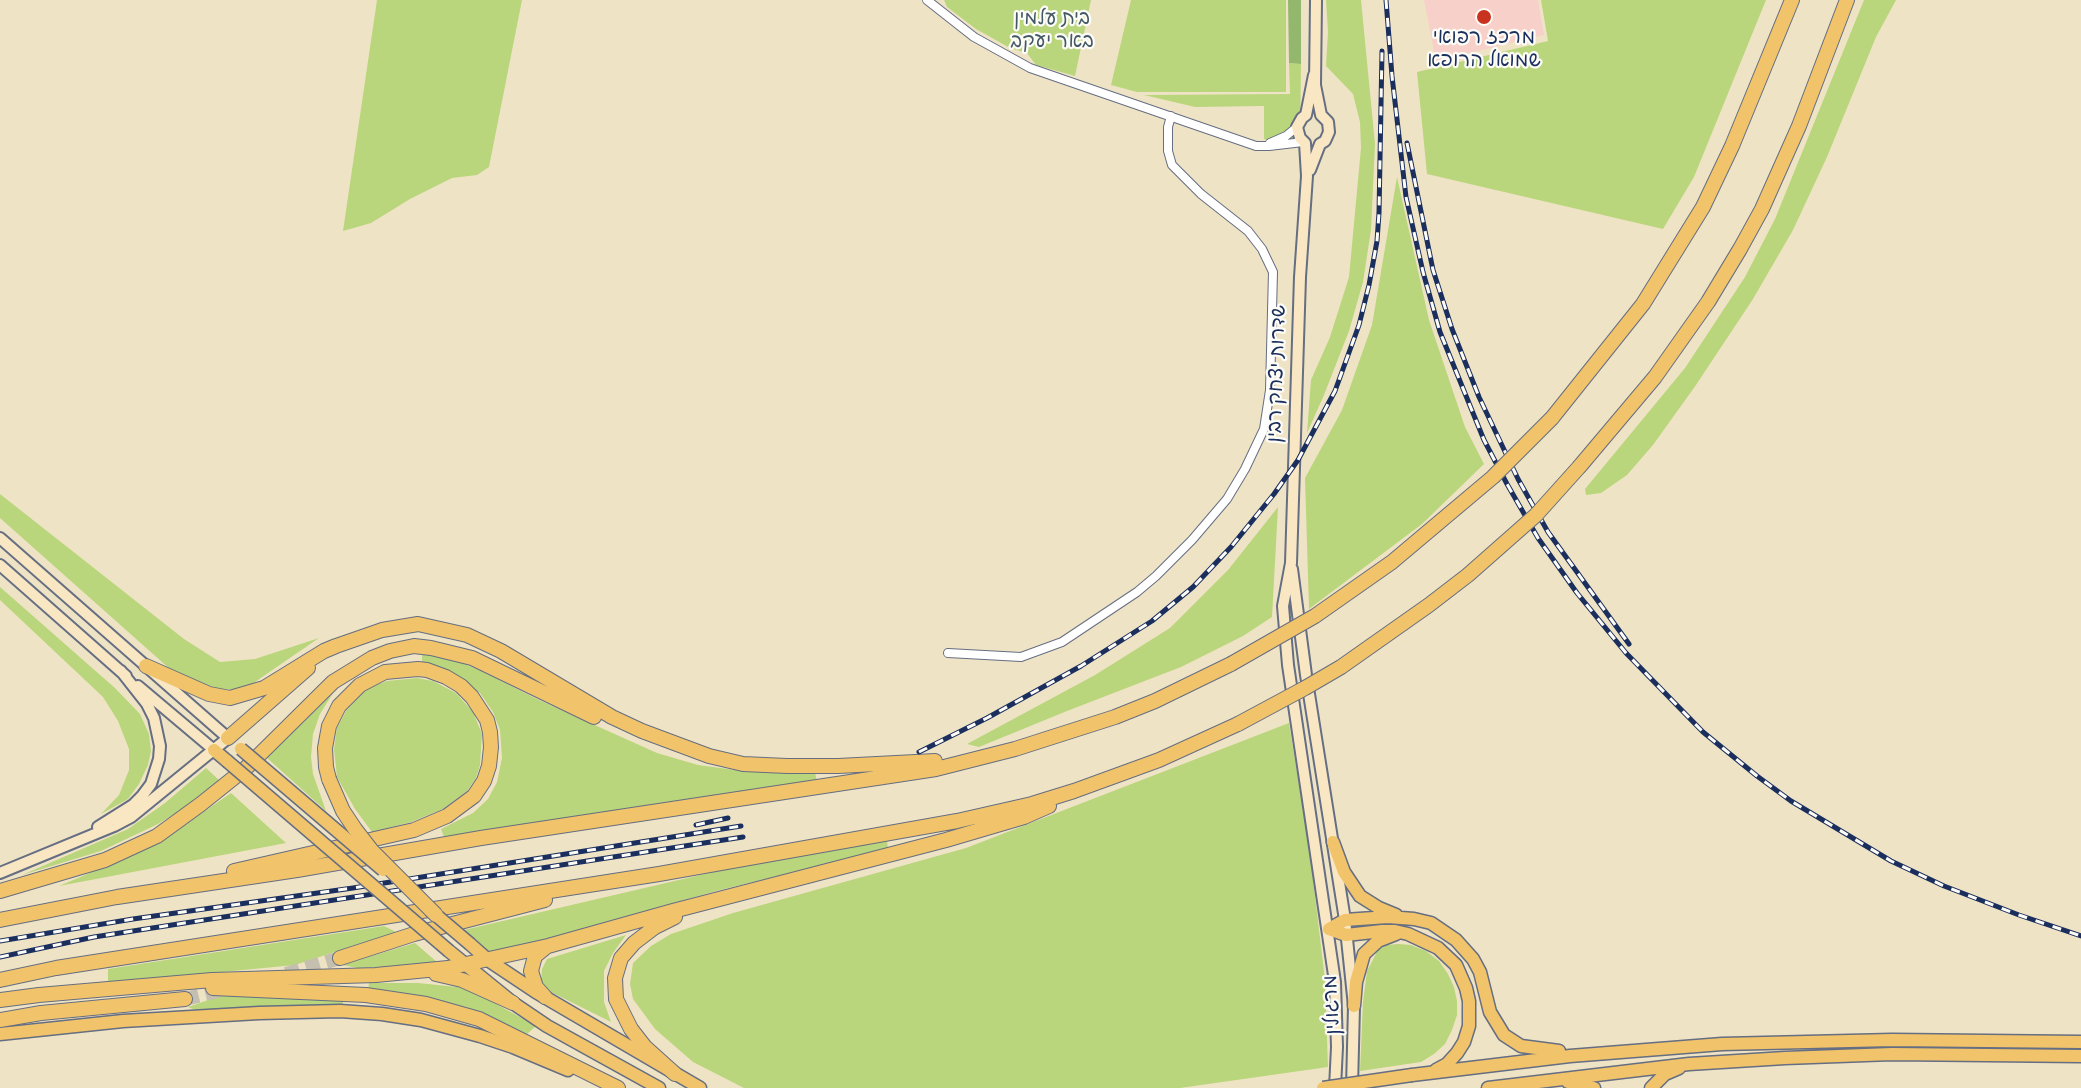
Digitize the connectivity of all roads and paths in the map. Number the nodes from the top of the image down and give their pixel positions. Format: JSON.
{"nodes":[{"id":1,"x":927,"y":0,"type":"edge"},
{"id":2,"x":1316,"y":0,"type":"edge"},
{"id":3,"x":1792,"y":0,"type":"edge"},
{"id":4,"x":1847,"y":0,"type":"edge"},
{"id":5,"x":1314,"y":75,"type":"junction"},
{"id":6,"x":1306,"y":115,"type":"junction"},
{"id":7,"x":1321,"y":115,"type":"junction"},
{"id":8,"x":1171,"y":116,"type":"junction"},
{"id":9,"x":1297,"y":127,"type":"junction"},
{"id":10,"x":1304,"y":142,"type":"junction"},
{"id":11,"x":1320,"y":144,"type":"junction"},
{"id":12,"x":1256,"y":146,"type":"junction"},
{"id":13,"x":1307,"y":186,"type":"junction"},
{"id":14,"x":0,"y":538,"type":"edge"},
{"id":15,"x":1291,"y":563,"type":"junction"},
{"id":16,"x":0,"y":565,"type":"edge"},
{"id":17,"x":367,"y":635,"type":"junction"},
{"id":18,"x":948,"y":653,"type":"dead end"},
{"id":19,"x":146,"y":666,"type":"junction"},
{"id":20,"x":121,"y":671,"type":"junction"},
{"id":21,"x":228,"y":738,"type":"junction"},
{"id":22,"x":214,"y":750,"type":"junction"},
{"id":23,"x":976,"y":759,"type":"junction"},
{"id":24,"x":732,"y":761,"type":"junction"},
{"id":25,"x":1130,"y":771,"type":"junction"},
{"id":26,"x":1333,"y":842,"type":"junction"},
{"id":27,"x":4,"y":871,"type":"edge"},
{"id":28,"x":659,"y":874,"type":"junction"},
{"id":29,"x":0,"y":891,"type":"edge"},
{"id":30,"x":117,"y":897,"type":"junction"},
{"id":31,"x":725,"y":897,"type":"junction"},
{"id":32,"x":436,"y":915,"type":"junction"},
{"id":33,"x":1400,"y":917,"type":"junction"},
{"id":34,"x":0,"y":920,"type":"edge"},
{"id":35,"x":1345,"y":920,"type":"junction"},
{"id":36,"x":1329,"y":929,"type":"junction"},
{"id":37,"x":1408,"y":934,"type":"junction"},
{"id":38,"x":1347,"y":935,"type":"junction"},
{"id":39,"x":548,"y":946,"type":"junction"},
{"id":40,"x":340,"y":958,"type":"tunnel mouth"},
{"id":41,"x":488,"y":960,"type":"junction"},
{"id":42,"x":464,"y":965,"type":"junction"},
{"id":43,"x":410,"y":973,"type":"junction"},
{"id":44,"x":0,"y":980,"type":"edge"},
{"id":45,"x":136,"y":986,"type":"junction"},
{"id":46,"x":545,"y":998,"type":"junction"},
{"id":47,"x":185,"y":999,"type":"tunnel mouth"},
{"id":48,"x":0,"y":1000,"type":"edge"},
{"id":49,"x":513,"y":1003,"type":"junction"},
{"id":50,"x":1353,"y":1006,"type":"junction"},
{"id":51,"x":0,"y":1020,"type":"edge"},
{"id":52,"x":0,"y":1034,"type":"edge"},
{"id":53,"x":2081,"y":1042,"type":"edge"},
{"id":54,"x":1593,"y":1054,"type":"junction"},
{"id":55,"x":2081,"y":1056,"type":"edge"},
{"id":56,"x":1689,"y":1064,"type":"junction"},
{"id":57,"x":1431,"y":1073,"type":"junction"},
{"id":58,"x":675,"y":1074,"type":"junction"},
{"id":59,"x":1537,"y":1081,"type":"junction"},
{"id":60,"x":612,"y":1088,"type":"edge"},
{"id":61,"x":618,"y":1088,"type":"edge"},
{"id":62,"x":659,"y":1088,"type":"edge"},
{"id":63,"x":700,"y":1088,"type":"edge"},
{"id":64,"x":1323,"y":1088,"type":"edge"},
{"id":65,"x":1335,"y":1088,"type":"edge"},
{"id":66,"x":1352,"y":1088,"type":"edge"},
{"id":67,"x":1488,"y":1088,"type":"edge"},
{"id":68,"x":1594,"y":1088,"type":"edge"},
{"id":69,"x":1651,"y":1088,"type":"edge"}],
"edges":[{"from":1,"to":8,"type":"street"},
{"from":2,"to":5,"type":"main road","name":"שדרות יצחק רבין"},
{"from":3,"to":23,"type":"highway","bridge":true},
{"from":4,"to":25,"type":"highway","bridge":true},
{"from":5,"to":6,"type":"main road","name":"שדרות יצחק רבין"},
{"from":5,"to":7,"type":"main road","name":"שדרות יצחק רבין"},
{"from":6,"to":7,"type":"main road"},
{"from":6,"to":9,"type":"main road","name":"שדרות יצחק רבין"},
{"from":7,"to":11,"type":"main road","name":"שדרות יצחק רבין"},
{"from":8,"to":12,"type":"street"},
{"from":8,"to":18,"type":"street"},
{"from":9,"to":10,"type":"main road","name":"שדרות יצחק רבין"},
{"from":9,"to":12,"type":"street"},
{"from":10,"to":11,"type":"main road"},
{"from":10,"to":12,"type":"street"},
{"from":10,"to":13,"type":"main road","name":"שדרות יצחק רבין"},
{"from":11,"to":13,"type":"main road","name":"שדרות יצחק רבין"},
{"from":13,"to":15,"type":"main road","name":"שדרות יצחק רבין"},
{"from":14,"to":19,"type":"main road"},
{"from":15,"to":26,"type":"main road","name":"שדרות יצחק רבין"},
{"from":15,"to":36,"type":"main road","name":"שדרות יצחק רבין"},
{"from":16,"to":20,"type":"main road"},
{"from":17,"to":19,"type":"highway"},
{"from":17,"to":21,"type":"highway"},
{"from":17,"to":24,"type":"highway"},
{"from":19,"to":21,"type":"main road"},
{"from":20,"to":22,"type":"main road"},
{"from":20,"to":27,"type":"main road"},
{"from":21,"to":22,"type":"main road"},
{"from":21,"to":32,"type":"main road","bridge":true},
{"from":22,"to":27,"type":"main road"},
{"from":22,"to":42,"type":"main road","bridge":true},
{"from":23,"to":24,"type":"highway"},
{"from":23,"to":30,"type":"highway"},
{"from":24,"to":29,"type":"highway"},
{"from":25,"to":28,"type":"highway"},
{"from":25,"to":31,"type":"highway"},
{"from":26,"to":33,"type":"main road"},
{"from":26,"to":35,"type":"main road","name":"שדרות יצחק רבין"},
{"from":28,"to":40,"type":"highway"},
{"from":28,"to":44,"type":"highway"},
{"from":30,"to":32,"type":"highway","bridge":true},
{"from":30,"to":34,"type":"highway"},
{"from":31,"to":39,"type":"highway"},
{"from":31,"to":58,"type":"highway"},
{"from":32,"to":41,"type":"main road","bridge":true},
{"from":33,"to":35,"type":"main road"},
{"from":33,"to":54,"type":"main road"},
{"from":35,"to":36,"type":"main road"},
{"from":35,"to":38,"type":"main road","name":"מרגולין"},
{"from":36,"to":38,"type":"main road"},
{"from":36,"to":65,"type":"main road","name":"מרגולין"},
{"from":37,"to":38,"type":"main road"},
{"from":37,"to":50,"type":"main road"},
{"from":37,"to":57,"type":"main road"},
{"from":38,"to":50,"type":"main road","name":"מרגולין"},
{"from":39,"to":41,"type":"highway"},
{"from":39,"to":46,"type":"highway"},
{"from":41,"to":42,"type":"highway"},
{"from":41,"to":46,"type":"main road"},
{"from":42,"to":43,"type":"highway"},
{"from":42,"to":49,"type":"main road"},
{"from":43,"to":45,"type":"highway"},
{"from":43,"to":49,"type":"highway"},
{"from":45,"to":48,"type":"highway"},
{"from":45,"to":61,"type":"highway"},
{"from":46,"to":58,"type":"main road"},
{"from":47,"to":51,"type":"highway"},
{"from":49,"to":62,"type":"main road"},
{"from":50,"to":66,"type":"main road","name":"מרגולין"},
{"from":52,"to":60,"type":"main road"},
{"from":53,"to":54,"type":"main road"},
{"from":54,"to":57,"type":"main road"},
{"from":55,"to":56,"type":"main road"},
{"from":56,"to":59,"type":"main road"},
{"from":56,"to":69,"type":"main road"},
{"from":57,"to":64,"type":"main road","bridge":true},
{"from":58,"to":63,"type":"main road"},
{"from":59,"to":67,"type":"main road"},
{"from":59,"to":68,"type":"main road"}]}
